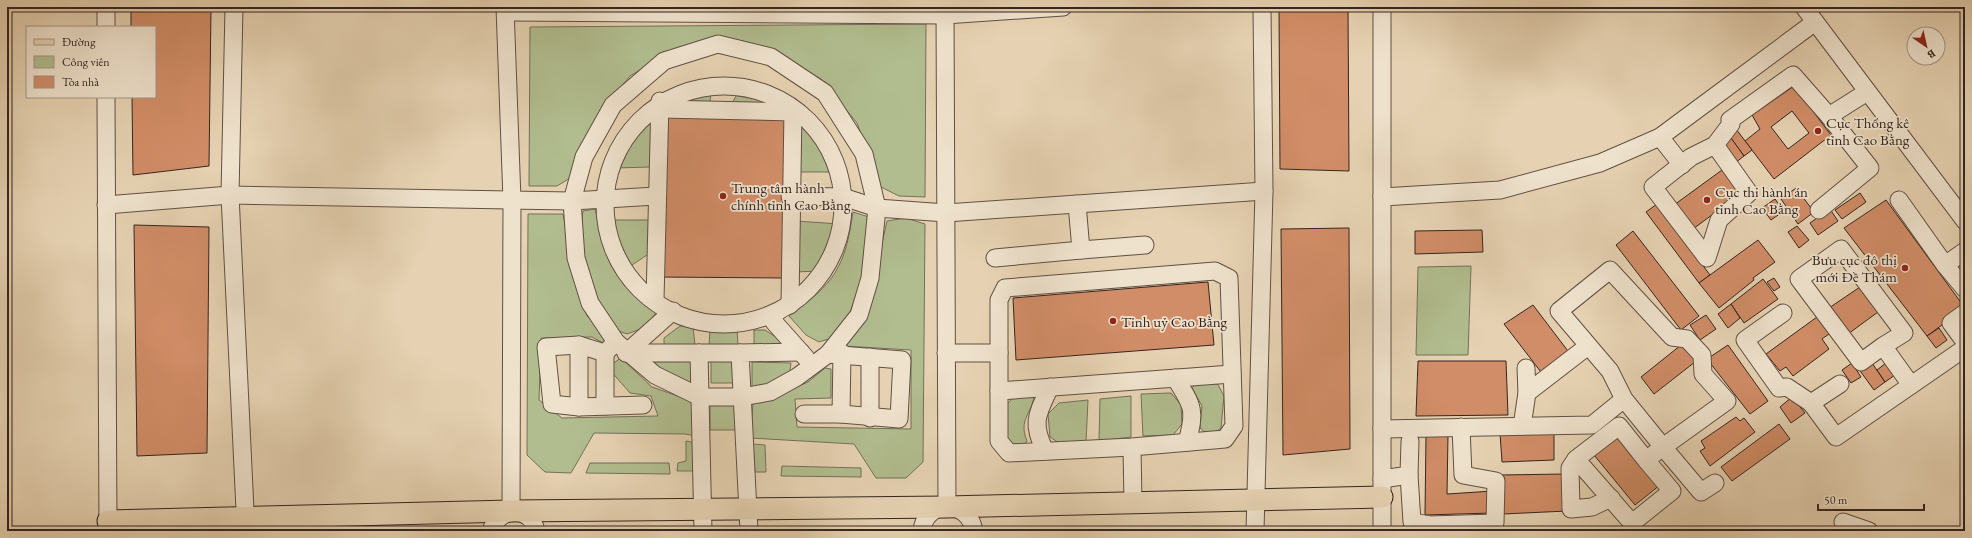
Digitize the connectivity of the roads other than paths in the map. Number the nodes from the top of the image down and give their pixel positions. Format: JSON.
{"nodes":[{"id":1,"x":106,"y":7,"type":"edge"},
{"id":2,"x":234,"y":7,"type":"edge"},
{"id":3,"x":1053,"y":7,"type":"edge"},
{"id":4,"x":1262,"y":7,"type":"edge"},
{"id":5,"x":1382,"y":7,"type":"edge"},
{"id":6,"x":1804,"y":7,"type":"edge"},
{"id":7,"x":505,"y":10,"type":"edge"},
{"id":8,"x":601,"y":10,"type":"edge"},
{"id":9,"x":839,"y":11,"type":"edge"},
{"id":10,"x":945,"y":11,"type":"edge"},
{"id":11,"x":1815,"y":22,"type":"junction"},
{"id":12,"x":106,"y":26,"type":"edge"},
{"id":13,"x":723,"y":86,"type":"junction"},
{"id":14,"x":1867,"y":92,"type":"junction"},
{"id":15,"x":106,"y":98,"type":"edge"},
{"id":16,"x":660,"y":105,"type":"junction"},
{"id":17,"x":723,"y":110,"type":"junction"},
{"id":18,"x":793,"y":111,"type":"junction"},
{"id":19,"x":1829,"y":116,"type":"junction"},
{"id":20,"x":1660,"y":137,"type":"junction"},
{"id":21,"x":1715,"y":145,"type":"junction"},
{"id":22,"x":1682,"y":165,"type":"junction"},
{"id":23,"x":1264,"y":191,"type":"junction"},
{"id":24,"x":230,"y":195,"type":"junction"},
{"id":25,"x":656,"y":196,"type":"junction"},
{"id":26,"x":790,"y":196,"type":"junction"},
{"id":27,"x":843,"y":197,"type":"junction"},
{"id":28,"x":1382,"y":197,"type":"junction"},
{"id":29,"x":602,"y":199,"type":"junction"},
{"id":30,"x":512,"y":200,"type":"junction"},
{"id":31,"x":1899,"y":200,"type":"dead end"},
{"id":32,"x":572,"y":201,"type":"junction"},
{"id":33,"x":1077,"y":204,"type":"junction"},
{"id":34,"x":106,"y":205,"type":"junction"},
{"id":35,"x":877,"y":208,"type":"junction"},
{"id":36,"x":1819,"y":210,"type":"dead end"},
{"id":37,"x":946,"y":213,"type":"junction"},
{"id":38,"x":1965,"y":222,"type":"edge"},
{"id":39,"x":1145,"y":245,"type":"dead end"},
{"id":40,"x":1081,"y":250,"type":"junction"},
{"id":41,"x":1965,"y":251,"type":"edge"},
{"id":42,"x":995,"y":258,"type":"dead end"},
{"id":43,"x":1945,"y":265,"type":"junction"},
{"id":44,"x":1965,"y":289,"type":"edge"},
{"id":45,"x":655,"y":300,"type":"junction"},
{"id":46,"x":790,"y":305,"type":"junction"},
{"id":47,"x":1784,"y":313,"type":"dead end"},
{"id":48,"x":1965,"y":313,"type":"edge"},
{"id":49,"x":668,"y":316,"type":"junction"},
{"id":50,"x":774,"y":318,"type":"junction"},
{"id":51,"x":1965,"y":342,"type":"edge"},
{"id":52,"x":579,"y":345,"type":"junction"},
{"id":53,"x":1588,"y":346,"type":"junction"},
{"id":54,"x":1883,"y":346,"type":"junction"},
{"id":55,"x":1965,"y":348,"type":"edge"},
{"id":56,"x":616,"y":349,"type":"junction"},
{"id":57,"x":740,"y":352,"type":"junction"},
{"id":58,"x":801,"y":352,"type":"junction"},
{"id":59,"x":699,"y":353,"type":"junction"},
{"id":60,"x":946,"y":353,"type":"junction"},
{"id":61,"x":999,"y":353,"type":"junction"},
{"id":62,"x":835,"y":354,"type":"junction"},
{"id":63,"x":870,"y":357,"type":"junction"},
{"id":64,"x":812,"y":366,"type":"junction"},
{"id":65,"x":1526,"y":368,"type":"dead end"},
{"id":66,"x":1232,"y":374,"type":"junction"},
{"id":67,"x":1175,"y":378,"type":"junction"},
{"id":68,"x":1840,"y":384,"type":"dead end"},
{"id":69,"x":1911,"y":385,"type":"junction"},
{"id":70,"x":1050,"y":387,"type":"junction"},
{"id":71,"x":999,"y":391,"type":"junction"},
{"id":72,"x":1527,"y":393,"type":"junction"},
{"id":73,"x":700,"y":397,"type":"junction"},
{"id":74,"x":742,"y":397,"type":"junction"},
{"id":75,"x":1624,"y":399,"type":"junction"},
{"id":76,"x":1811,"y":403,"type":"junction"},
{"id":77,"x":643,"y":405,"type":"dead end"},
{"id":78,"x":605,"y":406,"type":"junction"},
{"id":79,"x":579,"y":407,"type":"junction"},
{"id":80,"x":804,"y":414,"type":"dead end"},
{"id":81,"x":841,"y":414,"type":"junction"},
{"id":82,"x":870,"y":418,"type":"junction"},
{"id":83,"x":1592,"y":424,"type":"junction"},
{"id":84,"x":1522,"y":426,"type":"junction"},
{"id":85,"x":1461,"y":427,"type":"junction"},
{"id":86,"x":1382,"y":429,"type":"junction"},
{"id":87,"x":1410,"y":441,"type":"dead end"},
{"id":88,"x":1187,"y":442,"type":"junction"},
{"id":89,"x":1597,"y":443,"type":"junction"},
{"id":90,"x":1132,"y":447,"type":"junction"},
{"id":91,"x":1663,"y":448,"type":"junction"},
{"id":92,"x":1045,"y":451,"type":"junction"},
{"id":93,"x":1576,"y":459,"type":"junction"},
{"id":94,"x":1646,"y":460,"type":"junction"},
{"id":95,"x":1408,"y":475,"type":"junction"},
{"id":96,"x":1715,"y":483,"type":"dead end"},
{"id":97,"x":1382,"y":488,"type":"junction"},
{"id":98,"x":1610,"y":498,"type":"junction"},
{"id":99,"x":1255,"y":500,"type":"junction"},
{"id":100,"x":1133,"y":502,"type":"junction"},
{"id":101,"x":946,"y":507,"type":"junction"},
{"id":102,"x":749,"y":509,"type":"junction"},
{"id":103,"x":702,"y":510,"type":"junction"},
{"id":104,"x":511,"y":512,"type":"junction"},
{"id":105,"x":1843,"y":522,"type":"dead end"},
{"id":106,"x":246,"y":524,"type":"edge"},
{"id":107,"x":108,"y":526,"type":"edge"},
{"id":108,"x":491,"y":531,"type":"edge"},
{"id":109,"x":536,"y":531,"type":"edge"},
{"id":110,"x":703,"y":531,"type":"edge"},
{"id":111,"x":749,"y":531,"type":"edge"},
{"id":112,"x":922,"y":531,"type":"edge"},
{"id":113,"x":974,"y":531,"type":"edge"},
{"id":114,"x":1255,"y":531,"type":"edge"},
{"id":115,"x":1382,"y":531,"type":"edge"},
{"id":116,"x":1869,"y":531,"type":"edge"}],
"edges":[{"from":1,"to":12,"type":"street"},
{"from":2,"to":24,"type":"street"},
{"from":3,"to":10,"type":"street"},
{"from":4,"to":23,"type":"street"},
{"from":5,"to":28,"type":"street"},
{"from":6,"to":11,"type":"street"},
{"from":7,"to":8,"type":"street"},
{"from":7,"to":30,"type":"street"},
{"from":8,"to":9,"type":"street"},
{"from":9,"to":10,"type":"street"},
{"from":10,"to":37,"type":"street"},
{"from":11,"to":14,"type":"street"},
{"from":11,"to":20,"type":"street"},
{"from":13,"to":16,"type":"street"},
{"from":13,"to":17,"type":"street"},
{"from":13,"to":18,"type":"street"},
{"from":14,"to":19,"type":"street"},
{"from":14,"to":38,"type":"street"},
{"from":15,"to":34,"type":"street"},
{"from":16,"to":17,"type":"street"},
{"from":16,"to":25,"type":"street"},
{"from":16,"to":29,"type":"street"},
{"from":17,"to":18,"type":"street"},
{"from":18,"to":26,"type":"street"},
{"from":18,"to":27,"type":"street"},
{"from":19,"to":21,"type":"street"},
{"from":19,"to":36,"type":"street"},
{"from":20,"to":22,"type":"street"},
{"from":20,"to":28,"type":"street"},
{"from":21,"to":22,"type":"street"},
{"from":21,"to":22,"type":"street"},
{"from":23,"to":33,"type":"street"},
{"from":23,"to":99,"type":"street"},
{"from":24,"to":30,"type":"street"},
{"from":24,"to":34,"type":"street"},
{"from":24,"to":106,"type":"street"},
{"from":25,"to":29,"type":"street"},
{"from":25,"to":45,"type":"street"},
{"from":26,"to":27,"type":"street"},
{"from":26,"to":46,"type":"street"},
{"from":27,"to":35,"type":"street"},
{"from":27,"to":46,"type":"street"},
{"from":28,"to":86,"type":"street"},
{"from":29,"to":32,"type":"street"},
{"from":29,"to":45,"type":"street"},
{"from":30,"to":32,"type":"street"},
{"from":30,"to":104,"type":"street"},
{"from":31,"to":43,"type":"street"},
{"from":32,"to":35,"type":"street"},
{"from":32,"to":56,"type":"street"},
{"from":33,"to":37,"type":"street"},
{"from":33,"to":40,"type":"street"},
{"from":34,"to":107,"type":"street"},
{"from":35,"to":37,"type":"street"},
{"from":35,"to":62,"type":"street"},
{"from":37,"to":60,"type":"street"},
{"from":39,"to":40,"type":"street"},
{"from":40,"to":42,"type":"street"},
{"from":41,"to":43,"type":"street"},
{"from":43,"to":44,"type":"street"},
{"from":45,"to":49,"type":"street"},
{"from":46,"to":50,"type":"street"},
{"from":47,"to":76,"type":"street"},
{"from":48,"to":51,"type":"street"},
{"from":49,"to":50,"type":"street"},
{"from":49,"to":56,"type":"street"},
{"from":50,"to":58,"type":"street"},
{"from":52,"to":56,"type":"street"},
{"from":52,"to":79,"type":"street"},
{"from":52,"to":79,"type":"street"},
{"from":53,"to":72,"type":"street"},
{"from":53,"to":75,"type":"street"},
{"from":53,"to":91,"type":"street"},
{"from":54,"to":54,"type":"street"},
{"from":54,"to":69,"type":"street"},
{"from":55,"to":69,"type":"street"},
{"from":56,"to":59,"type":"street"},
{"from":56,"to":73,"type":"street"},
{"from":56,"to":78,"type":"street"},
{"from":57,"to":58,"type":"street"},
{"from":57,"to":59,"type":"street"},
{"from":57,"to":74,"type":"street"},
{"from":58,"to":64,"type":"street"},
{"from":59,"to":73,"type":"street"},
{"from":60,"to":61,"type":"street"},
{"from":60,"to":101,"type":"street"},
{"from":61,"to":66,"type":"street"},
{"from":61,"to":71,"type":"street"},
{"from":62,"to":63,"type":"street"},
{"from":62,"to":64,"type":"street"},
{"from":62,"to":81,"type":"street"},
{"from":63,"to":82,"type":"street"},
{"from":63,"to":82,"type":"street"},
{"from":64,"to":74,"type":"street"},
{"from":65,"to":72,"type":"street"},
{"from":66,"to":67,"type":"street"},
{"from":66,"to":88,"type":"street"},
{"from":67,"to":70,"type":"street"},
{"from":67,"to":88,"type":"street"},
{"from":68,"to":76,"type":"street"},
{"from":69,"to":76,"type":"street"},
{"from":70,"to":71,"type":"street"},
{"from":70,"to":92,"type":"street"},
{"from":71,"to":92,"type":"street"},
{"from":72,"to":84,"type":"street"},
{"from":73,"to":74,"type":"street"},
{"from":73,"to":103,"type":"street"},
{"from":74,"to":102,"type":"street"},
{"from":75,"to":83,"type":"street"},
{"from":75,"to":91,"type":"street"},
{"from":77,"to":78,"type":"street"},
{"from":78,"to":79,"type":"street"},
{"from":80,"to":81,"type":"street"},
{"from":81,"to":82,"type":"street"},
{"from":83,"to":84,"type":"street"},
{"from":83,"to":89,"type":"street"},
{"from":84,"to":85,"type":"street"},
{"from":85,"to":86,"type":"street"},
{"from":85,"to":95,"type":"street"},
{"from":86,"to":97,"type":"street"},
{"from":87,"to":95,"type":"street"},
{"from":88,"to":90,"type":"street"},
{"from":89,"to":93,"type":"street"},
{"from":89,"to":94,"type":"street"},
{"from":90,"to":92,"type":"street"},
{"from":90,"to":100,"type":"street"},
{"from":91,"to":94,"type":"street"},
{"from":91,"to":96,"type":"street"},
{"from":93,"to":98,"type":"street"},
{"from":93,"to":98,"type":"street"},
{"from":94,"to":98,"type":"street"},
{"from":95,"to":97,"type":"street"},
{"from":97,"to":99,"type":"main road"},
{"from":97,"to":115,"type":"street"},
{"from":99,"to":100,"type":"main road"},
{"from":99,"to":114,"type":"street"},
{"from":100,"to":101,"type":"main road"},
{"from":101,"to":102,"type":"main road"},
{"from":101,"to":112,"type":"street"},
{"from":101,"to":113,"type":"street"},
{"from":102,"to":103,"type":"main road"},
{"from":102,"to":111,"type":"street"},
{"from":103,"to":104,"type":"main road"},
{"from":103,"to":110,"type":"street"},
{"from":104,"to":106,"type":"main road"},
{"from":104,"to":108,"type":"street"},
{"from":104,"to":109,"type":"street"},
{"from":105,"to":116,"type":"street"},
{"from":106,"to":107,"type":"main road"}]}
